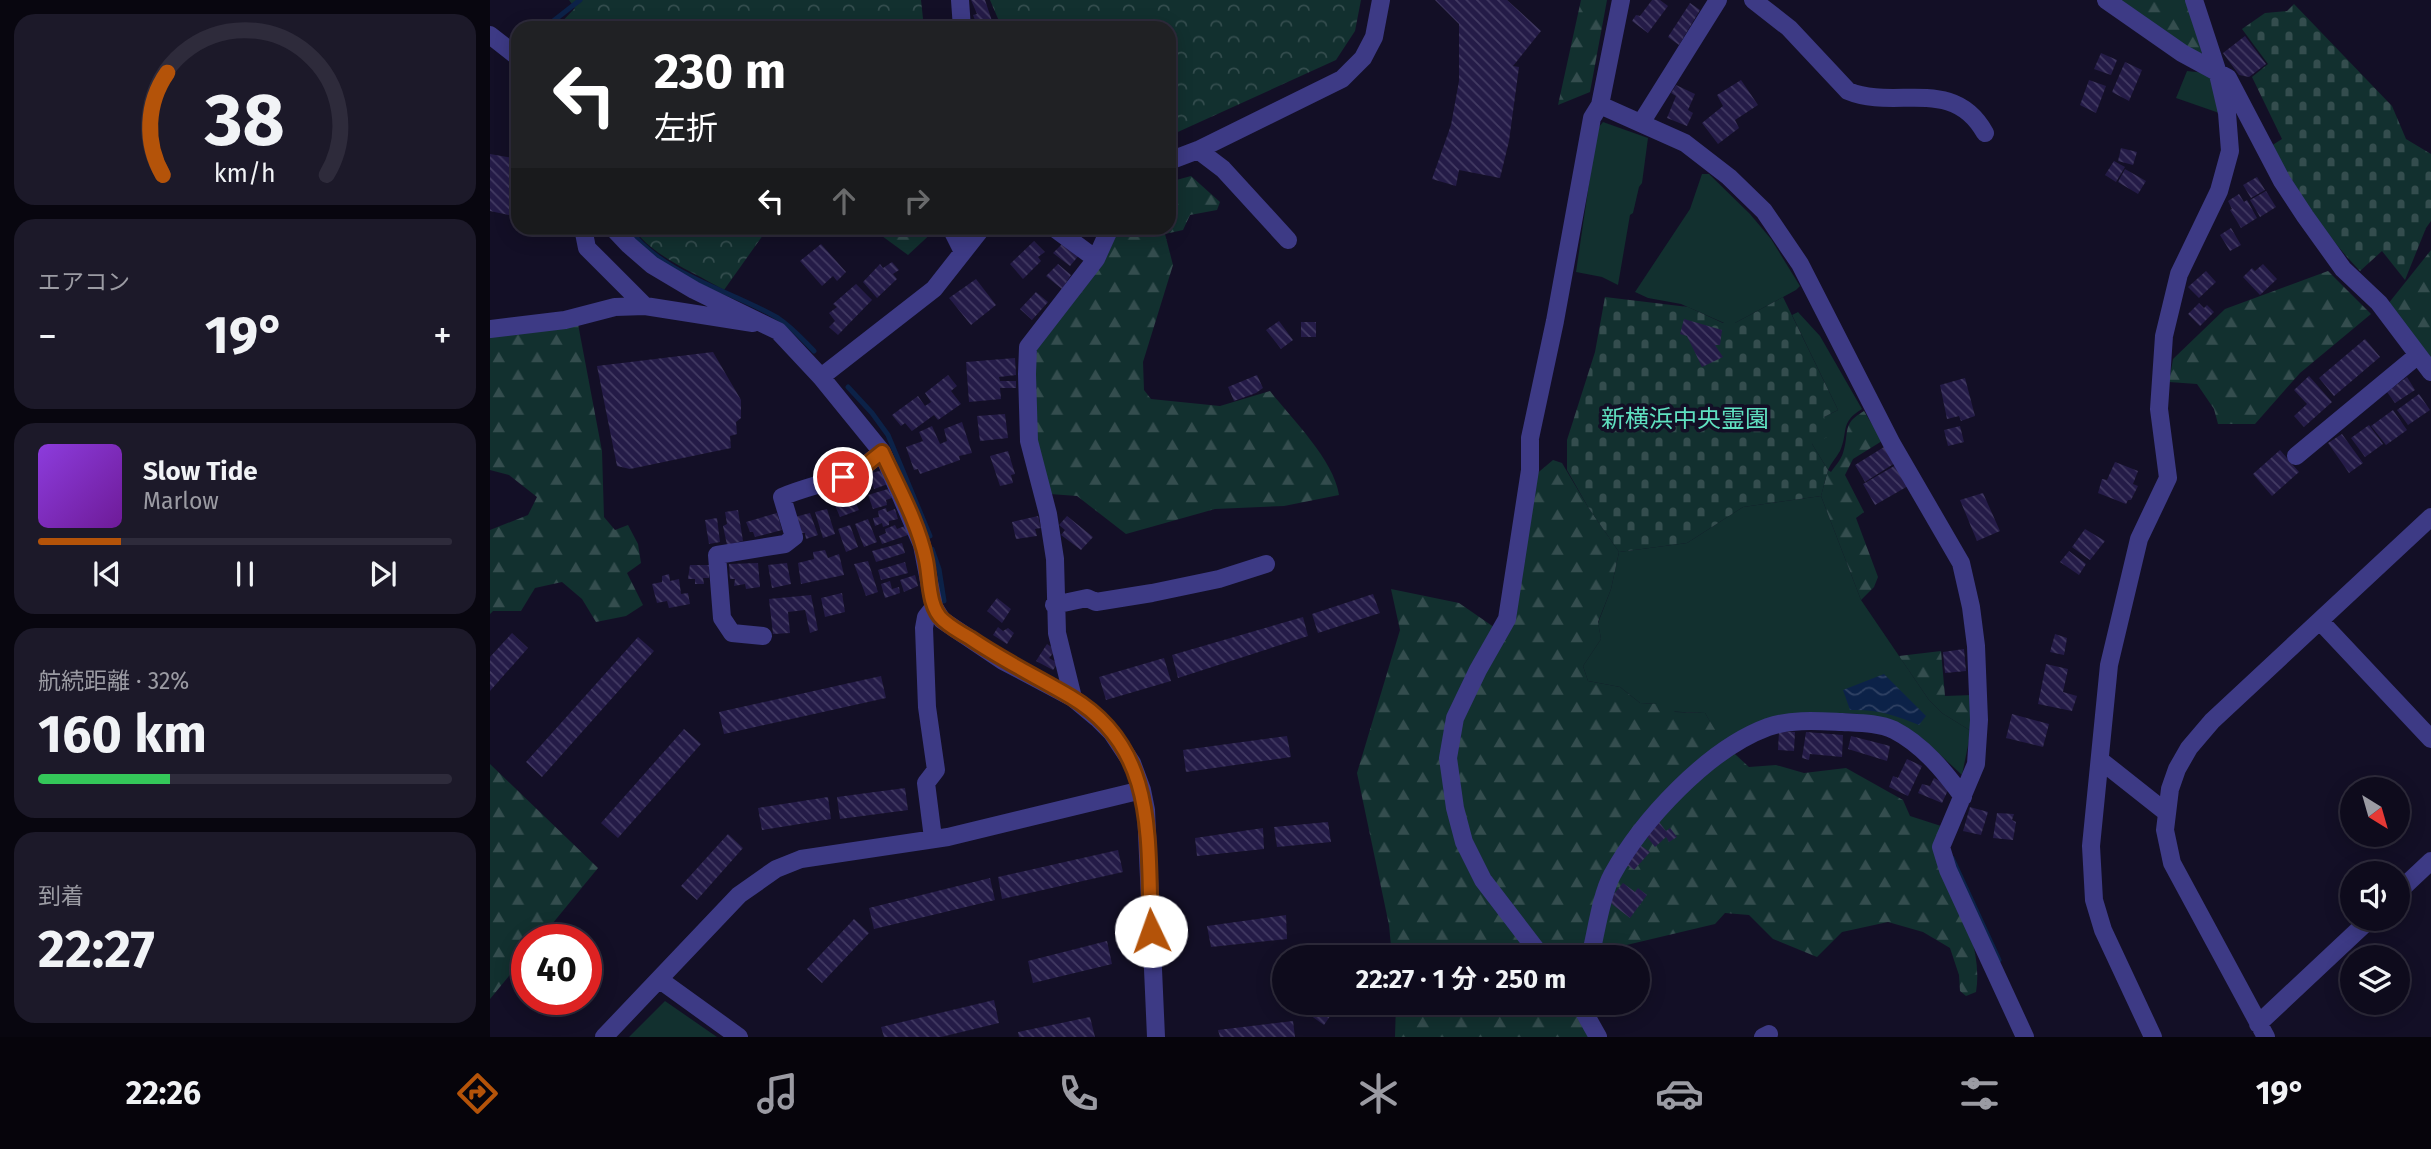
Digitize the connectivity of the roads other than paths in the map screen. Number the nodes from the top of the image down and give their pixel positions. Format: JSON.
{"nodes":[{"id":1,"x":960,"y":0,"type":"edge"},
{"id":2,"x":1381,"y":0,"type":"edge"},
{"id":3,"x":1621,"y":0,"type":"edge"},
{"id":4,"x":1718,"y":0,"type":"edge"},
{"id":5,"x":1753,"y":0,"type":"edge"},
{"id":6,"x":2106,"y":0,"type":"edge"},
{"id":7,"x":2194,"y":0,"type":"edge"},
{"id":8,"x":962,"y":21,"type":"edge"},
{"id":9,"x":490,"y":35,"type":"edge"},
{"id":10,"x":511,"y":52,"type":"edge"},
{"id":11,"x":2217,"y":70,"type":"junction"},
{"id":12,"x":1600,"y":105,"type":"junction"},
{"id":13,"x":1641,"y":122,"type":"junction"},
{"id":14,"x":1984,"y":133,"type":"dead end"},
{"id":15,"x":1198,"y":150,"type":"junction"},
{"id":16,"x":1176,"y":158,"type":"edge"},
{"id":17,"x":584,"y":235,"type":"edge"},
{"id":18,"x":620,"y":235,"type":"edge"},
{"id":19,"x":954,"y":235,"type":"edge"},
{"id":20,"x":976,"y":235,"type":"edge"},
{"id":21,"x":1064,"y":235,"type":"edge"},
{"id":22,"x":1107,"y":235,"type":"edge"},
{"id":23,"x":1288,"y":240,"type":"dead end"},
{"id":24,"x":963,"y":252,"type":"junction"},
{"id":25,"x":1097,"y":259,"type":"junction"},
{"id":26,"x":645,"y":306,"type":"junction"},
{"id":27,"x":764,"y":323,"type":"junction"},
{"id":28,"x":490,"y":329,"type":"edge"},
{"id":29,"x":2418,"y":355,"type":"junction"},
{"id":30,"x":2431,"y":372,"type":"edge"},
{"id":31,"x":821,"y":377,"type":"junction"},
{"id":32,"x":882,"y":452,"type":"junction"},
{"id":33,"x":2296,"y":456,"type":"dead end"},
{"id":34,"x":2431,"y":517,"type":"edge"},
{"id":35,"x":1266,"y":564,"type":"dead end"},
{"id":36,"x":1054,"y":605,"type":"junction"},
{"id":37,"x":934,"y":607,"type":"junction"},
{"id":38,"x":2320,"y":621,"type":"junction"},
{"id":39,"x":763,"y":636,"type":"dead end"},
{"id":40,"x":1073,"y":698,"type":"junction"},
{"id":41,"x":2431,"y":739,"type":"edge"},
{"id":42,"x":2100,"y":760,"type":"junction"},
{"id":43,"x":1142,"y":790,"type":"junction"},
{"id":44,"x":1963,"y":797,"type":"junction"},
{"id":45,"x":2167,"y":813,"type":"junction"},
{"id":46,"x":933,"y":838,"type":"junction"},
{"id":47,"x":2431,"y":861,"type":"edge"},
{"id":48,"x":2410,"y":881,"type":"edge"},
{"id":49,"x":2358,"y":931,"type":"edge"},
{"id":50,"x":1533,"y":945,"type":"edge"},
{"id":51,"x":1593,"y":945,"type":"edge"},
{"id":52,"x":660,"y":980,"type":"junction"},
{"id":53,"x":1586,"y":1015,"type":"edge"},
{"id":54,"x":2262,"y":1030,"type":"edge"},
{"id":55,"x":604,"y":1037,"type":"edge"},
{"id":56,"x":739,"y":1037,"type":"edge"},
{"id":57,"x":1156,"y":1037,"type":"edge"},
{"id":58,"x":1598,"y":1037,"type":"edge"},
{"id":59,"x":2025,"y":1037,"type":"edge"},
{"id":60,"x":2153,"y":1037,"type":"edge"}],
"edges":[{"from":1,"to":8,"type":"street"},
{"from":2,"to":15,"type":"street"},
{"from":3,"to":12,"type":"street"},
{"from":4,"to":13,"type":"street"},
{"from":5,"to":14,"type":"street"},
{"from":6,"to":11,"type":"street"},
{"from":7,"to":11,"type":"street"},
{"from":9,"to":10,"type":"street"},
{"from":11,"to":29,"type":"street"},
{"from":11,"to":42,"type":"street"},
{"from":12,"to":13,"type":"street"},
{"from":12,"to":50,"type":"street"},
{"from":13,"to":44,"type":"street"},
{"from":15,"to":16,"type":"street"},
{"from":15,"to":23,"type":"street"},
{"from":17,"to":26,"type":"street"},
{"from":18,"to":27,"type":"street"},
{"from":19,"to":24,"type":"street"},
{"from":20,"to":24,"type":"street"},
{"from":21,"to":25,"type":"street"},
{"from":22,"to":25,"type":"street"},
{"from":24,"to":31,"type":"street"},
{"from":25,"to":36,"type":"street"},
{"from":26,"to":27,"type":"street"},
{"from":26,"to":28,"type":"street"},
{"from":27,"to":31,"type":"street"},
{"from":29,"to":30,"type":"street"},
{"from":29,"to":33,"type":"street"},
{"from":31,"to":32,"type":"street"},
{"from":32,"to":37,"type":"street"},
{"from":32,"to":39,"type":"street"},
{"from":34,"to":38,"type":"street"},
{"from":35,"to":36,"type":"street"},
{"from":36,"to":40,"type":"street"},
{"from":37,"to":40,"type":"street"},
{"from":37,"to":46,"type":"street"},
{"from":38,"to":41,"type":"street"},
{"from":38,"to":45,"type":"street"},
{"from":40,"to":43,"type":"street"},
{"from":42,"to":45,"type":"street"},
{"from":42,"to":60,"type":"street"},
{"from":43,"to":46,"type":"street"},
{"from":43,"to":57,"type":"street"},
{"from":44,"to":51,"type":"street"},
{"from":44,"to":59,"type":"street"},
{"from":45,"to":54,"type":"street"},
{"from":46,"to":52,"type":"street"},
{"from":47,"to":48,"type":"street"},
{"from":49,"to":54,"type":"street"},
{"from":52,"to":55,"type":"street"},
{"from":52,"to":56,"type":"street"},
{"from":53,"to":58,"type":"street"}]}
